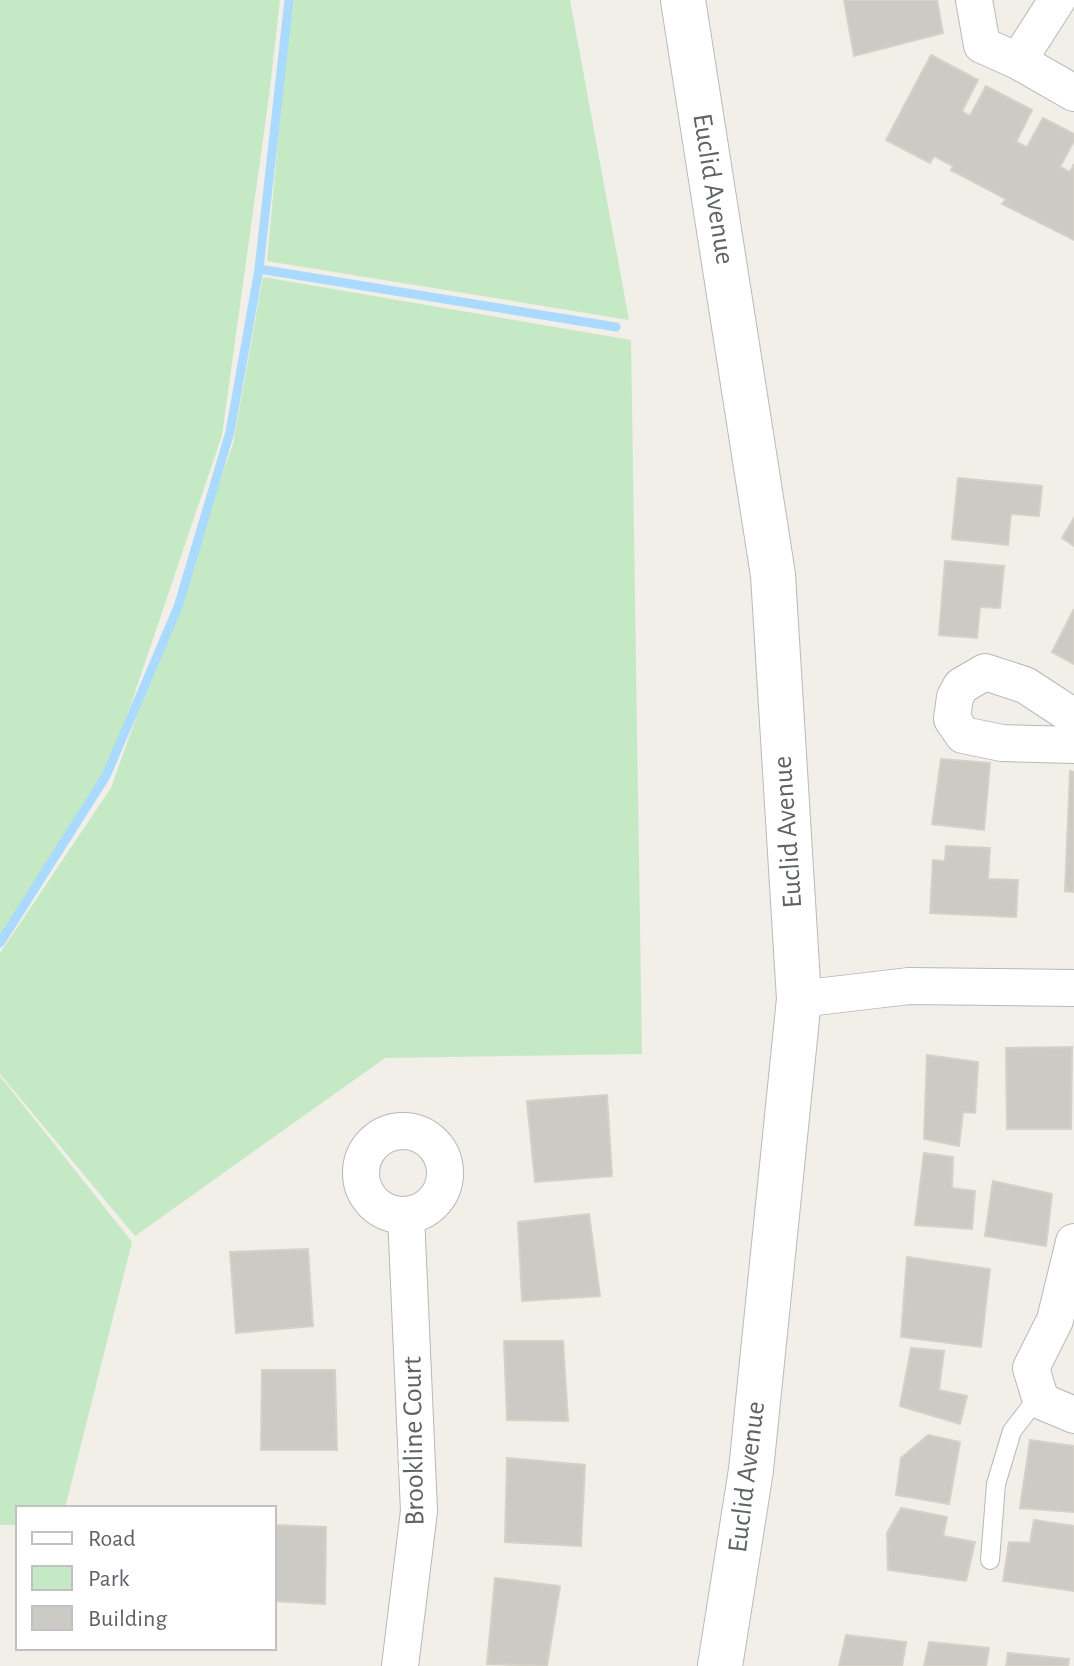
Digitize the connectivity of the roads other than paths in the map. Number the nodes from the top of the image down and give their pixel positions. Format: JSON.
{"nodes":[{"id":1,"x":683,"y":0,"type":"edge"},
{"id":2,"x":974,"y":0,"type":"edge"},
{"id":3,"x":1057,"y":0,"type":"edge"},
{"id":4,"x":1018,"y":61,"type":"junction"},
{"id":5,"x":1074,"y":93,"type":"edge"},
{"id":6,"x":1074,"y":717,"type":"edge"},
{"id":7,"x":1074,"y":745,"type":"edge"},
{"id":8,"x":1074,"y":988,"type":"edge"},
{"id":9,"x":799,"y":999,"type":"junction"},
{"id":10,"x":406,"y":1215,"type":"dead end"},
{"id":11,"x":1074,"y":1242,"type":"edge"},
{"id":12,"x":1039,"y":1396,"type":"junction"},
{"id":13,"x":1074,"y":1415,"type":"edge"},
{"id":14,"x":990,"y":1560,"type":"dead end"},
{"id":15,"x":400,"y":1666,"type":"edge"},
{"id":16,"x":720,"y":1666,"type":"edge"}],
"edges":[{"from":1,"to":9,"type":"main road","name":"Euclid Avenue"},
{"from":2,"to":4,"type":"street"},
{"from":3,"to":4,"type":"street"},
{"from":4,"to":5,"type":"street"},
{"from":6,"to":7,"type":"street"},
{"from":8,"to":9,"type":"street"},
{"from":9,"to":16,"type":"main road","name":"Euclid Avenue"},
{"from":10,"to":15,"type":"street","name":"Brookline Court"},
{"from":11,"to":12,"type":"street"},
{"from":12,"to":13,"type":"street"},
{"from":12,"to":14,"type":"lane"}]}
